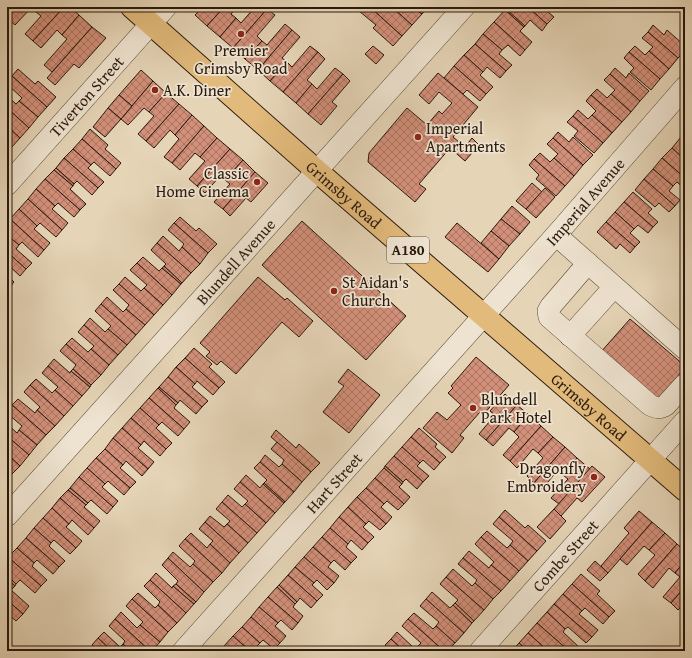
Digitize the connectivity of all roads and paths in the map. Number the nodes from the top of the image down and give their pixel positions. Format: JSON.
{"nodes":[{"id":1,"x":132,"y":7,"type":"edge"},
{"id":2,"x":166,"y":7,"type":"edge"},
{"id":3,"x":464,"y":7,"type":"edge"},
{"id":4,"x":151,"y":23,"type":"junction"},
{"id":5,"x":685,"y":87,"type":"edge"},
{"id":6,"x":318,"y":172,"type":"junction"},
{"id":7,"x":7,"y":184,"type":"edge"},
{"id":8,"x":556,"y":235,"type":"junction"},
{"id":9,"x":588,"y":263,"type":"junction"},
{"id":10,"x":614,"y":287,"type":"junction"},
{"id":11,"x":484,"y":315,"type":"junction"},
{"id":12,"x":570,"y":336,"type":"junction"},
{"id":13,"x":685,"y":349,"type":"edge"},
{"id":14,"x":685,"y":384,"type":"edge"},
{"id":15,"x":685,"y":421,"type":"edge"},
{"id":16,"x":651,"y":460,"type":"junction"},
{"id":17,"x":685,"y":490,"type":"edge"},
{"id":18,"x":7,"y":516,"type":"edge"},
{"id":19,"x":183,"y":651,"type":"edge"},
{"id":20,"x":480,"y":651,"type":"edge"}],
"edges":[{"from":1,"to":4,"type":"main road","name":"Grimsby Road","number":"A180"},
{"from":2,"to":4,"type":"street","name":"Tiverton Street"},
{"from":3,"to":6,"type":"street","name":"Blundell Avenue"},
{"from":4,"to":6,"type":"main road","name":"Grimsby Road","number":"A180"},
{"from":4,"to":7,"type":"street","name":"Tiverton Street"},
{"from":5,"to":8,"type":"street","name":"Imperial Avenue"},
{"from":6,"to":11,"type":"main road","name":"Grimsby Road","number":"A180"},
{"from":6,"to":18,"type":"street","name":"Blundell Avenue"},
{"from":8,"to":9,"type":"street"},
{"from":8,"to":11,"type":"street","name":"Imperial Avenue"},
{"from":9,"to":10,"type":"street"},
{"from":9,"to":12,"type":"street"},
{"from":10,"to":12,"type":"street"},
{"from":10,"to":13,"type":"street"},
{"from":11,"to":16,"type":"main road","name":"Grimsby Road","number":"A180"},
{"from":11,"to":19,"type":"street","name":"Hart Street"},
{"from":12,"to":14,"type":"street"},
{"from":15,"to":16,"type":"street","name":"Combe Street"},
{"from":16,"to":17,"type":"main road","name":"Grimsby Road","number":"A180"},
{"from":16,"to":20,"type":"street","name":"Combe Street"}]}
